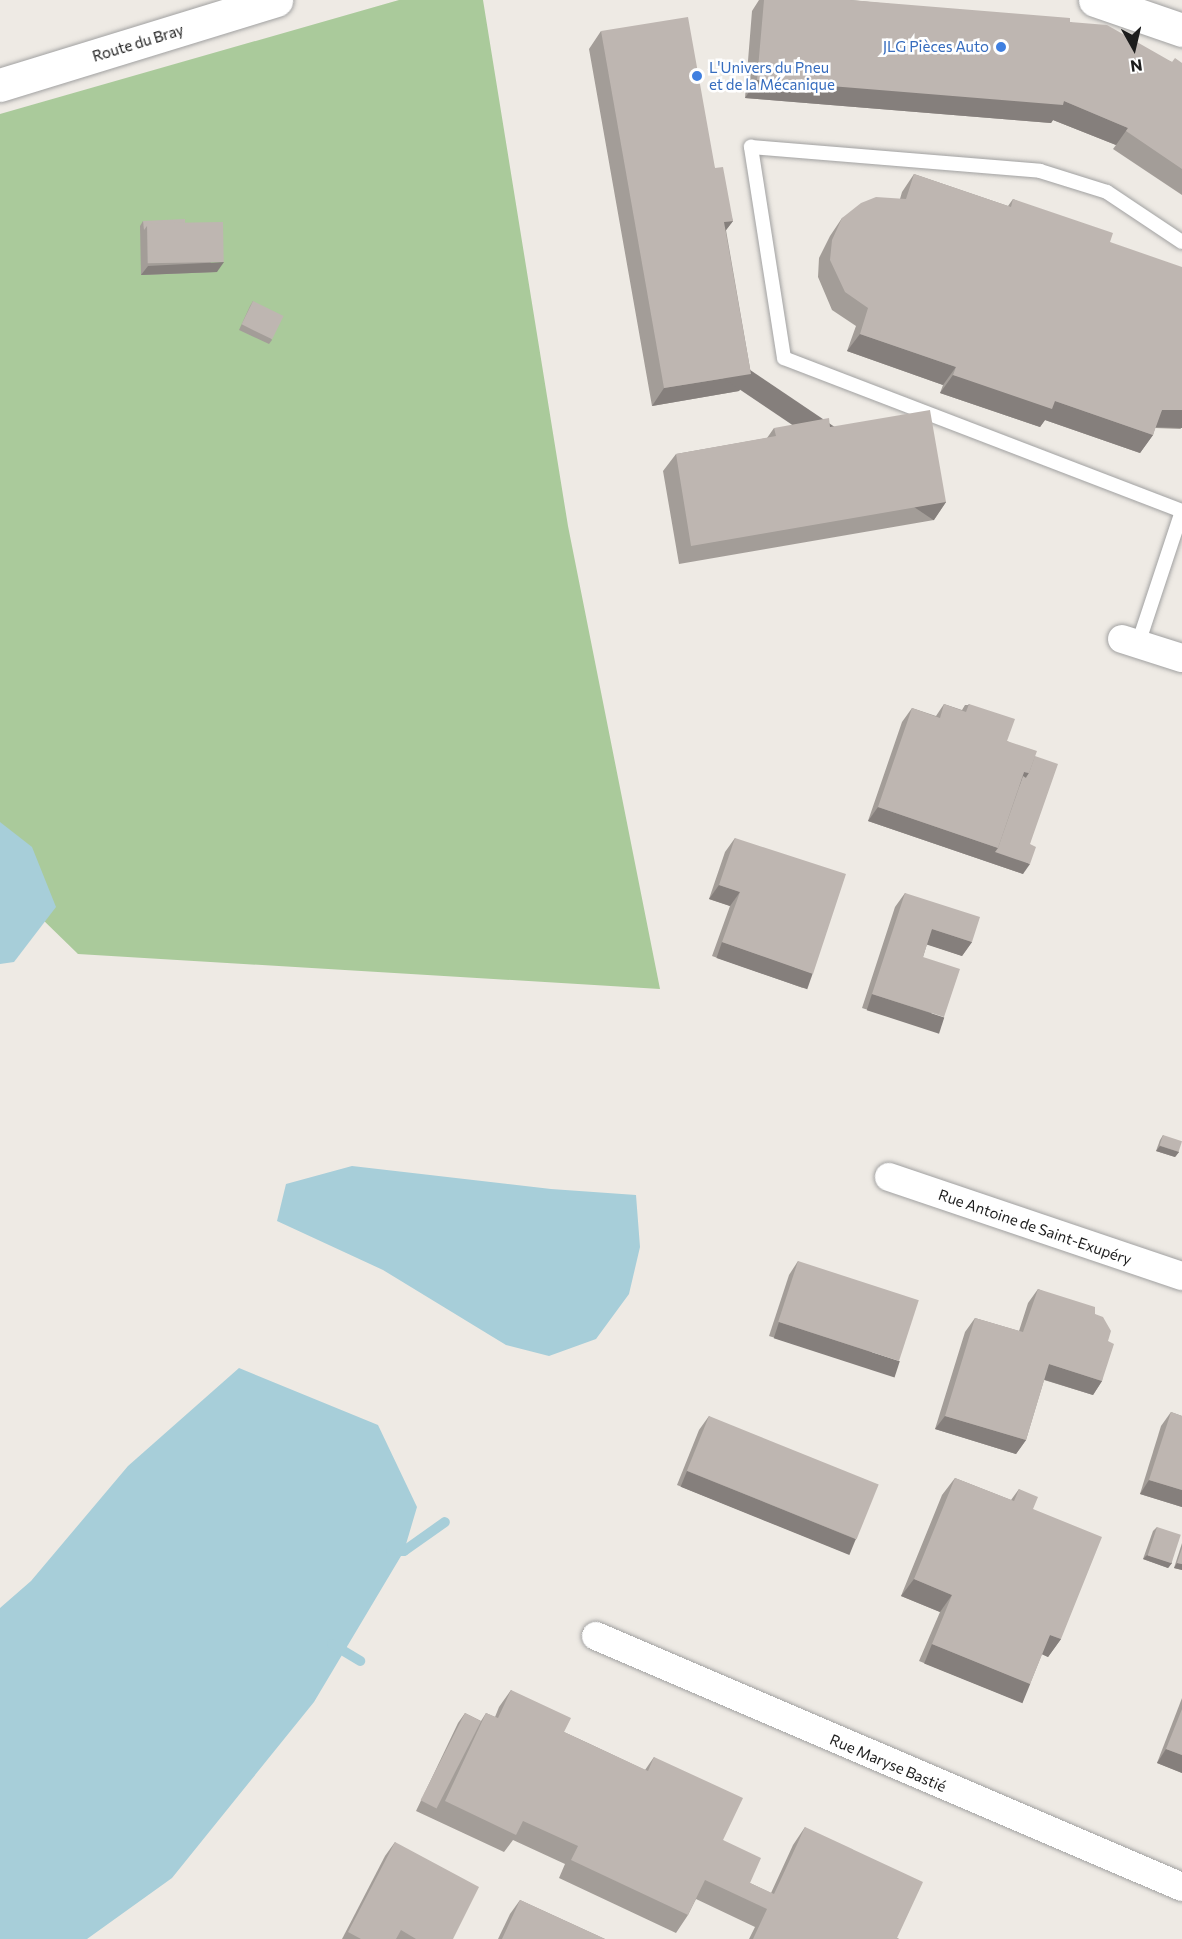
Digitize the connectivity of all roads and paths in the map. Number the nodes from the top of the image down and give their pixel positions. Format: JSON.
{"nodes":[{"id":1,"x":276,"y":0,"type":"edge"},
{"id":2,"x":1095,"y":0,"type":"edge"},
{"id":3,"x":1182,"y":30,"type":"edge"},
{"id":4,"x":0,"y":85,"type":"edge"},
{"id":5,"x":1182,"y":242,"type":"edge"},
{"id":6,"x":1130,"y":642,"type":"joint"},
{"id":7,"x":1182,"y":658,"type":"edge"},
{"id":8,"x":889,"y":1177,"type":"dead end"},
{"id":9,"x":1182,"y":1276,"type":"edge"},
{"id":10,"x":596,"y":1636,"type":"dead end"},
{"id":11,"x":1182,"y":1887,"type":"edge"}],
"edges":[{"from":1,"to":4,"type":"street","name":"Route du Bray"},
{"from":2,"to":3,"type":"street"},
{"from":5,"to":6,"type":"lane"},
{"from":6,"to":7,"type":"street"},
{"from":8,"to":9,"type":"street","name":"Rue Antoine de Saint-Exupéry"},
{"from":10,"to":11,"type":"street","name":"Rue Maryse Bastié"}]}
